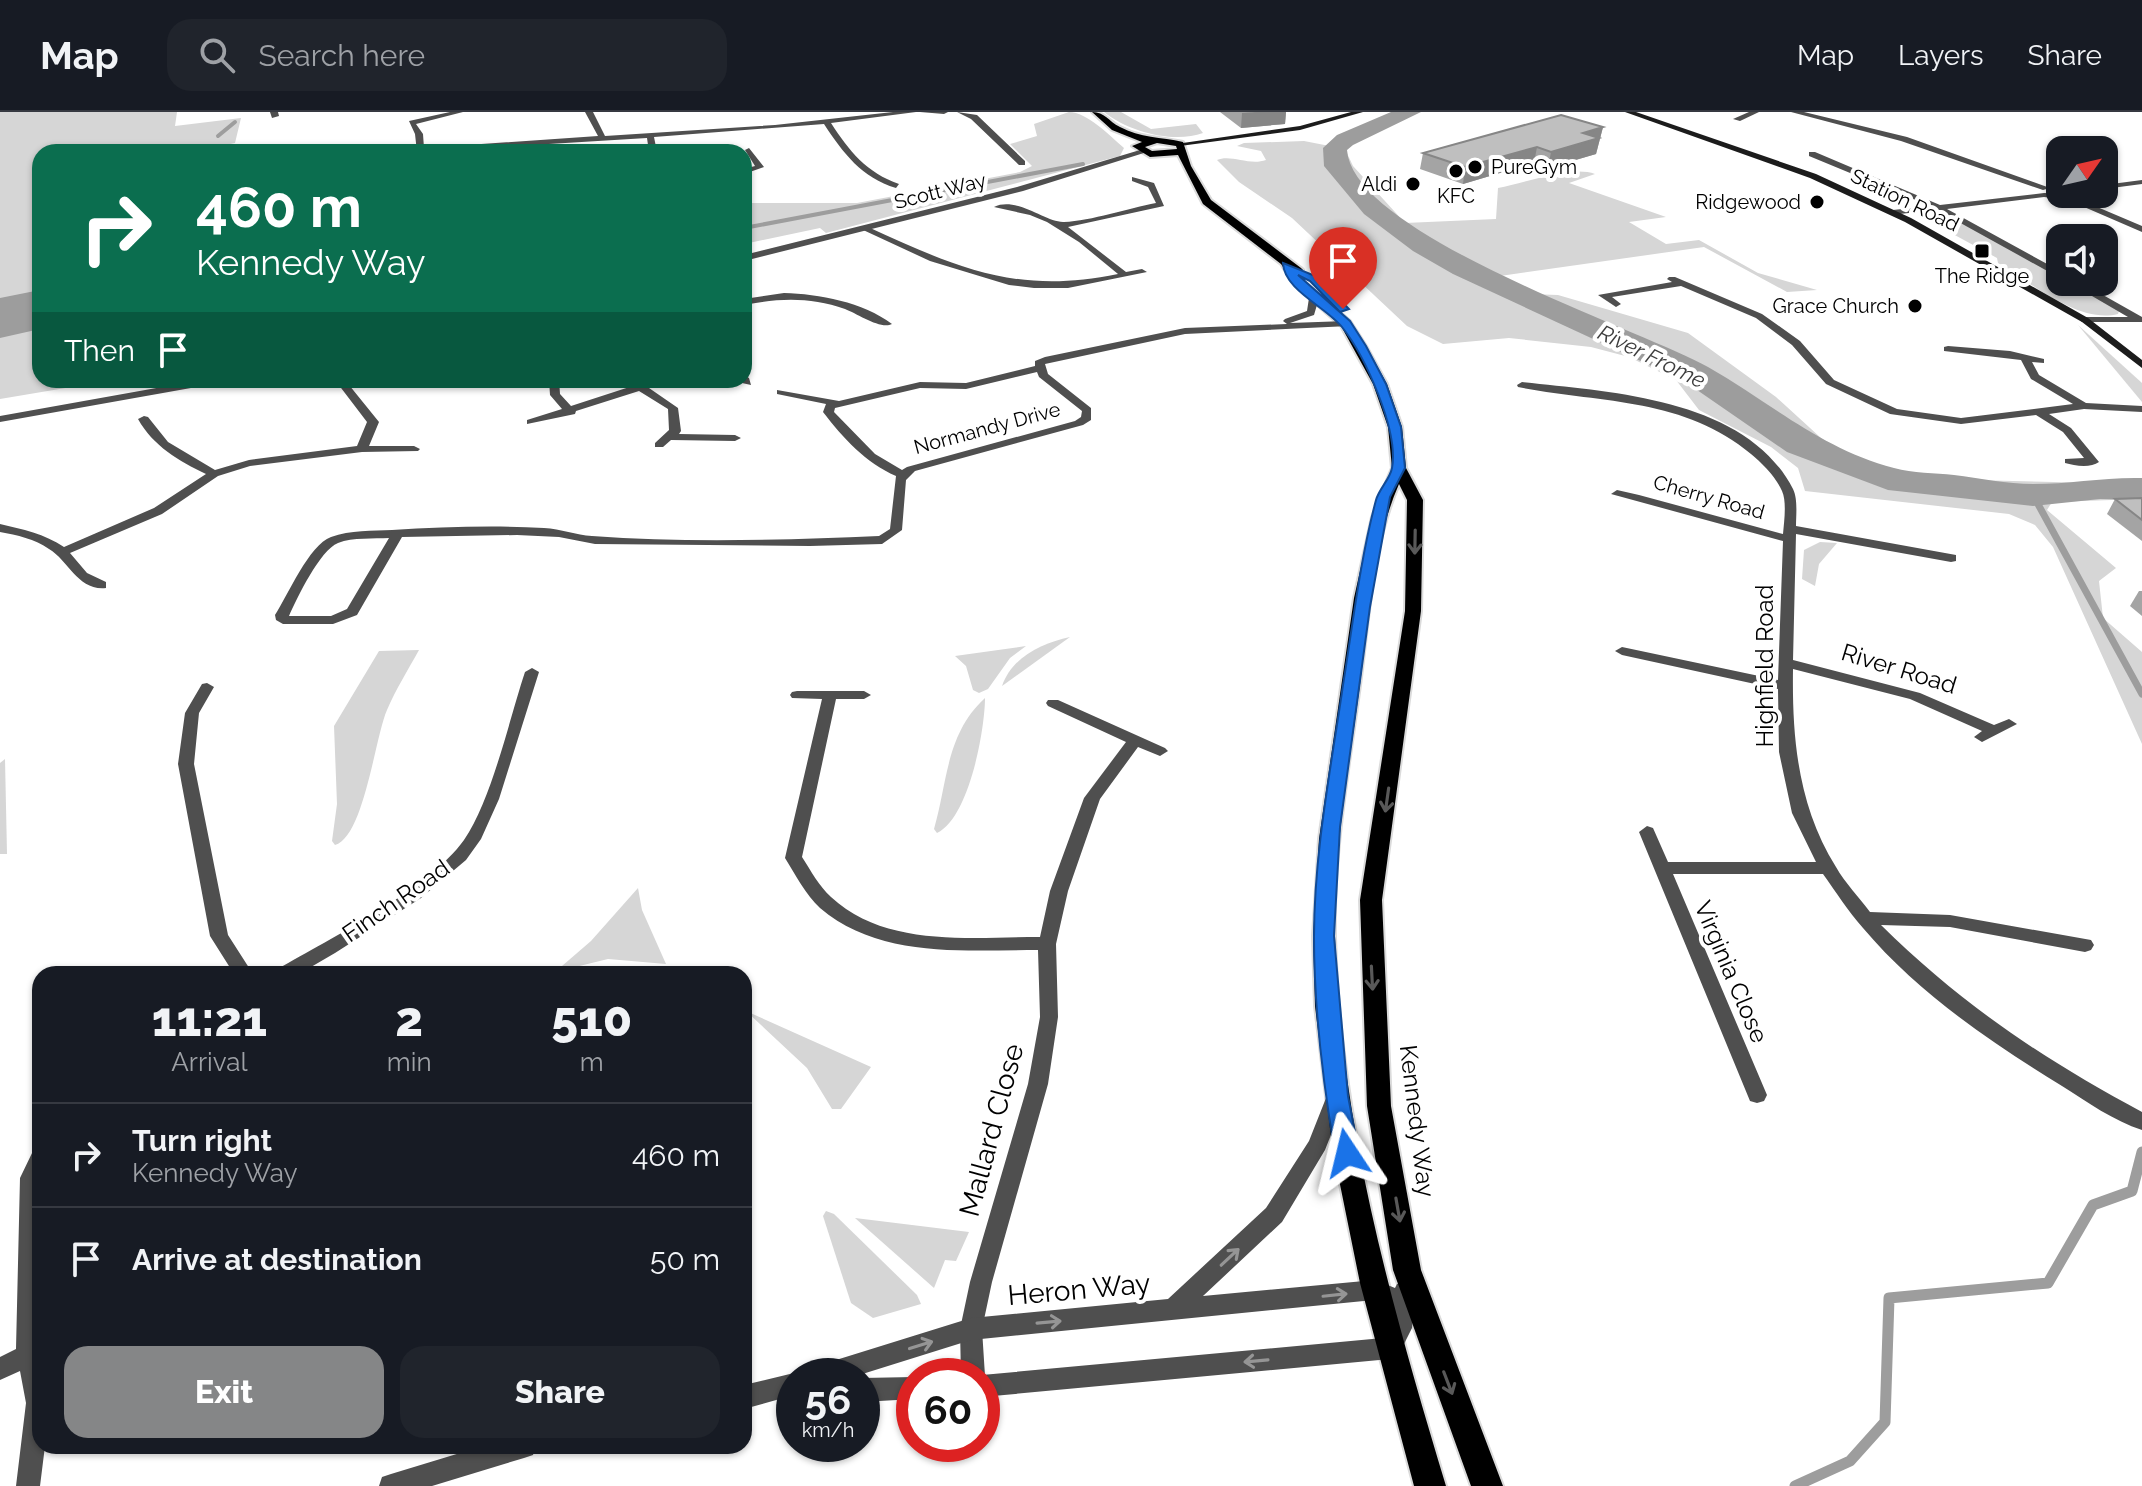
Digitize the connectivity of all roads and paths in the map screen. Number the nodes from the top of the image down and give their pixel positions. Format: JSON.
{"nodes":[{"id":1,"x":459,"y":112,"type":"edge"},
{"id":2,"x":589,"y":112,"type":"edge"},
{"id":3,"x":912,"y":112,"type":"edge"},
{"id":4,"x":924,"y":112,"type":"edge"},
{"id":5,"x":944,"y":112,"type":"edge"},
{"id":6,"x":980,"y":112,"type":"edge"},
{"id":7,"x":1096,"y":112,"type":"edge"},
{"id":8,"x":1359,"y":112,"type":"edge"},
{"id":9,"x":1629,"y":112,"type":"edge"},
{"id":10,"x":1755,"y":112,"type":"edge"},
{"id":11,"x":1795,"y":112,"type":"edge"},
{"id":12,"x":965,"y":113,"type":"edge"},
{"id":13,"x":403,"y":118,"type":"dead end"},
{"id":14,"x":1737,"y":119,"type":"dead end"},
{"id":15,"x":416,"y":120,"type":"junction"},
{"id":16,"x":827,"y":122,"type":"junction"},
{"id":17,"x":650,"y":134,"type":"junction"},
{"id":18,"x":601,"y":136,"type":"junction"},
{"id":19,"x":1149,"y":141,"type":"junction"},
{"id":20,"x":421,"y":144,"type":"edge"},
{"id":21,"x":506,"y":144,"type":"edge"},
{"id":22,"x":652,"y":144,"type":"edge"},
{"id":23,"x":1180,"y":148,"type":"junction"},
{"id":24,"x":1143,"y":152,"type":"junction"},
{"id":25,"x":1812,"y":154,"type":"dead end"},
{"id":26,"x":752,"y":155,"type":"edge"},
{"id":27,"x":1158,"y":155,"type":"junction"},
{"id":28,"x":1022,"y":163,"type":"dead end"},
{"id":29,"x":1186,"y":166,"type":"junction"},
{"id":30,"x":752,"y":170,"type":"edge"},
{"id":31,"x":1135,"y":179,"type":"dead end"},
{"id":32,"x":2142,"y":182,"type":"edge"},
{"id":33,"x":2118,"y":185,"type":"edge"},
{"id":34,"x":896,"y":186,"type":"dead end"},
{"id":35,"x":2045,"y":192,"type":"joint"},
{"id":36,"x":998,"y":207,"type":"dead end"},
{"id":37,"x":2098,"y":208,"type":"edge"},
{"id":38,"x":1937,"y":209,"type":"junction"},
{"id":39,"x":1893,"y":213,"type":"junction"},
{"id":40,"x":1060,"y":226,"type":"junction"},
{"id":41,"x":1923,"y":227,"type":"junction"},
{"id":42,"x":865,"y":229,"type":"junction"},
{"id":43,"x":2142,"y":229,"type":"edge"},
{"id":44,"x":752,"y":256,"type":"edge"},
{"id":45,"x":1286,"y":265,"type":"junction"},
{"id":46,"x":2046,"y":267,"type":"edge"},
{"id":47,"x":1142,"y":272,"type":"dead end"},
{"id":48,"x":1124,"y":275,"type":"junction"},
{"id":49,"x":1026,"y":286,"type":"junction"},
{"id":50,"x":2098,"y":296,"type":"edge"},
{"id":51,"x":1017,"y":298,"type":"dead end"},
{"id":52,"x":1314,"y":298,"type":"junction"},
{"id":53,"x":752,"y":301,"type":"edge"},
{"id":54,"x":1616,"y":304,"type":"dead end"},
{"id":55,"x":2085,"y":320,"type":"junction"},
{"id":56,"x":2140,"y":320,"type":"edge"},
{"id":57,"x":1346,"y":324,"type":"junction"},
{"id":58,"x":1275,"y":325,"type":"junction"},
{"id":59,"x":871,"y":329,"type":"dead end"},
{"id":60,"x":1948,"y":349,"type":"dead end"},
{"id":61,"x":2025,"y":358,"type":"junction"},
{"id":62,"x":2040,"y":361,"type":"dead end"},
{"id":63,"x":2142,"y":365,"type":"edge"},
{"id":64,"x":1039,"y":368,"type":"junction"},
{"id":65,"x":1522,"y":385,"type":"dead end"},
{"id":66,"x":174,"y":388,"type":"edge"},
{"id":67,"x":347,"y":388,"type":"edge"},
{"id":68,"x":555,"y":388,"type":"edge"},
{"id":69,"x":637,"y":388,"type":"edge"},
{"id":70,"x":642,"y":388,"type":"edge"},
{"id":71,"x":781,"y":392,"type":"dead end"},
{"id":72,"x":836,"y":403,"type":"junction"},
{"id":73,"x":2084,"y":406,"type":"junction"},
{"id":74,"x":2142,"y":409,"type":"edge"},
{"id":75,"x":571,"y":412,"type":"junction"},
{"id":76,"x":2039,"y":412,"type":"junction"},
{"id":77,"x":0,"y":419,"type":"edge"},
{"id":78,"x":144,"y":419,"type":"dead end"},
{"id":79,"x":531,"y":422,"type":"dead end"},
{"id":80,"x":672,"y":437,"type":"junction"},
{"id":81,"x":735,"y":438,"type":"dead end"},
{"id":82,"x":659,"y":445,"type":"dead end"},
{"id":83,"x":362,"y":449,"type":"junction"},
{"id":84,"x":414,"y":449,"type":"dead end"},
{"id":85,"x":2069,"y":461,"type":"dead end"},
{"id":86,"x":1399,"y":468,"type":"junction"},
{"id":87,"x":214,"y":474,"type":"junction"},
{"id":88,"x":903,"y":475,"type":"junction"},
{"id":89,"x":1617,"y":494,"type":"dead end"},
{"id":90,"x":0,"y":528,"type":"edge"},
{"id":91,"x":1790,"y":534,"type":"junction"},
{"id":92,"x":397,"y":535,"type":"junction"},
{"id":93,"x":63,"y":552,"type":"junction"},
{"id":94,"x":1951,"y":558,"type":"dead end"},
{"id":95,"x":101,"y":585,"type":"dead end"},
{"id":96,"x":1622,"y":651,"type":"dead end"},
{"id":97,"x":1786,"y":663,"type":"junction"},
{"id":98,"x":532,"y":672,"type":"dead end"},
{"id":99,"x":1786,"y":686,"type":"junction"},
{"id":100,"x":207,"y":687,"type":"dead end"},
{"id":101,"x":797,"y":695,"type":"dead end"},
{"id":102,"x":830,"y":695,"type":"junction"},
{"id":103,"x":864,"y":695,"type":"dead end"},
{"id":104,"x":1053,"y":703,"type":"dead end"},
{"id":105,"x":1995,"y":731,"type":"dead end"},
{"id":106,"x":1135,"y":741,"type":"junction"},
{"id":107,"x":1160,"y":751,"type":"dead end"},
{"id":108,"x":1647,"y":832,"type":"dead end"},
{"id":109,"x":1662,"y":868,"type":"junction"},
{"id":110,"x":1827,"y":868,"type":"junction"},
{"id":111,"x":1867,"y":918,"type":"junction"},
{"id":112,"x":1047,"y":944,"type":"junction"},
{"id":113,"x":2085,"y":945,"type":"dead end"},
{"id":114,"x":239,"y":966,"type":"edge"},
{"id":115,"x":297,"y":966,"type":"edge"},
{"id":116,"x":1757,"y":1095,"type":"dead end"},
{"id":117,"x":1336,"y":1096,"type":"junction"},
{"id":118,"x":2142,"y":1122,"type":"edge"},
{"id":119,"x":32,"y":1174,"type":"edge"},
{"id":120,"x":1375,"y":1290,"type":"junction"},
{"id":121,"x":1412,"y":1305,"type":"junction"},
{"id":122,"x":1173,"y":1310,"type":"junction"},
{"id":123,"x":971,"y":1329,"type":"junction"},
{"id":124,"x":1390,"y":1348,"type":"junction"},
{"id":125,"x":28,"y":1355,"type":"junction"},
{"id":126,"x":878,"y":1358,"type":"edge"},
{"id":127,"x":972,"y":1358,"type":"edge"},
{"id":128,"x":0,"y":1369,"type":"edge"},
{"id":129,"x":32,"y":1372,"type":"edge"},
{"id":130,"x":1000,"y":1384,"type":"edge"},
{"id":131,"x":776,"y":1389,"type":"edge"},
{"id":132,"x":776,"y":1393,"type":"edge"},
{"id":133,"x":756,"y":1395,"type":"edge"},
{"id":134,"x":32,"y":1454,"type":"edge"},
{"id":135,"x":497,"y":1454,"type":"edge"},
{"id":136,"x":28,"y":1486,"type":"edge"},
{"id":137,"x":391,"y":1486,"type":"edge"},
{"id":138,"x":1430,"y":1486,"type":"edge"},
{"id":139,"x":1487,"y":1486,"type":"edge"}],
"edges":[{"from":1,"to":15,"type":"street"},
{"from":2,"to":18,"type":"street"},
{"from":3,"to":16,"type":"street"},
{"from":4,"to":5,"type":"street"},
{"from":6,"to":12,"type":"street"},
{"from":7,"to":19,"type":"main road"},
{"from":8,"to":23,"type":"main road"},
{"from":9,"to":39,"type":"main road","name":"Station Road"},
{"from":10,"to":14,"type":"street"},
{"from":11,"to":35,"type":"street"},
{"from":12,"to":28,"type":"street"},
{"from":13,"to":15,"type":"street"},
{"from":15,"to":20,"type":"street"},
{"from":16,"to":17,"type":"street"},
{"from":16,"to":34,"type":"street"},
{"from":17,"to":18,"type":"street"},
{"from":17,"to":22,"type":"street"},
{"from":18,"to":21,"type":"street"},
{"from":19,"to":23,"type":"main road"},
{"from":19,"to":24,"type":"main road"},
{"from":23,"to":27,"type":"main road"},
{"from":23,"to":29,"type":"main road","name":"Kennedy Way"},
{"from":24,"to":27,"type":"main road"},
{"from":24,"to":42,"type":"street","name":"Scott Way"},
{"from":25,"to":38,"type":"street"},
{"from":26,"to":30,"type":"street"},
{"from":27,"to":29,"type":"main road"},
{"from":29,"to":45,"type":"main road","name":"Kennedy Way"},
{"from":31,"to":40,"type":"street"},
{"from":32,"to":33,"type":"street"},
{"from":35,"to":38,"type":"street"},
{"from":36,"to":40,"type":"street"},
{"from":37,"to":43,"type":"street"},
{"from":38,"to":39,"type":"street"},
{"from":38,"to":41,"type":"street"},
{"from":38,"to":46,"type":"street"},
{"from":39,"to":41,"type":"main road","name":"Station Road"},
{"from":40,"to":48,"type":"street"},
{"from":41,"to":55,"type":"main road","name":"Station Road"},
{"from":42,"to":44,"type":"street","name":"Scott Way"},
{"from":42,"to":49,"type":"street"},
{"from":45,"to":52,"type":"main road","name":"Kennedy Way"},
{"from":45,"to":57,"type":"main road","name":"Kennedy Way"},
{"from":47,"to":48,"type":"street"},
{"from":48,"to":49,"type":"street"},
{"from":49,"to":51,"type":"street"},
{"from":50,"to":56,"type":"street"},
{"from":52,"to":57,"type":"main road","name":"Kennedy Way"},
{"from":52,"to":58,"type":"street","name":"Normandy Drive"},
{"from":53,"to":59,"type":"street"},
{"from":54,"to":76,"type":"street"},
{"from":55,"to":56,"type":"street"},
{"from":55,"to":63,"type":"main road","name":"Station Road"},
{"from":57,"to":58,"type":"street","name":"Normandy Drive"},
{"from":57,"to":86,"type":"main road","name":"Kennedy Way"},
{"from":58,"to":64,"type":"street","name":"Normandy Drive"},
{"from":60,"to":61,"type":"street"},
{"from":61,"to":62,"type":"street"},
{"from":61,"to":73,"type":"street"},
{"from":64,"to":72,"type":"street"},
{"from":64,"to":88,"type":"street","name":"Normandy Drive"},
{"from":65,"to":91,"type":"street","name":"Highfield Road"},
{"from":66,"to":77,"type":"street"},
{"from":67,"to":83,"type":"street"},
{"from":68,"to":75,"type":"street"},
{"from":69,"to":75,"type":"street"},
{"from":70,"to":80,"type":"street"},
{"from":71,"to":72,"type":"street"},
{"from":72,"to":88,"type":"street"},
{"from":73,"to":74,"type":"street"},
{"from":73,"to":76,"type":"street"},
{"from":75,"to":79,"type":"street"},
{"from":76,"to":85,"type":"street"},
{"from":78,"to":87,"type":"street"},
{"from":80,"to":81,"type":"street"},
{"from":80,"to":82,"type":"street"},
{"from":83,"to":84,"type":"street"},
{"from":83,"to":87,"type":"street"},
{"from":86,"to":117,"type":"main road","name":"Kennedy Way"},
{"from":86,"to":121,"type":"main road","name":"Kennedy Way","one_way":true},
{"from":87,"to":93,"type":"street"},
{"from":88,"to":92,"type":"street","name":"Normandy Drive"},
{"from":89,"to":91,"type":"street","name":"Cherry Road"},
{"from":90,"to":93,"type":"street"},
{"from":91,"to":94,"type":"street","name":"Cherry Road"},
{"from":91,"to":97,"type":"street","name":"Highfield Road"},
{"from":92,"to":92,"type":"street","name":"Normandy Drive"},
{"from":93,"to":95,"type":"street"},
{"from":96,"to":99,"type":"street"},
{"from":97,"to":99,"type":"street","name":"Highfield Road"},
{"from":97,"to":105,"type":"street","name":"River Road"},
{"from":98,"to":115,"type":"street","name":"Finch Road"},
{"from":99,"to":110,"type":"street","name":"Highfield Road"},
{"from":100,"to":114,"type":"street"},
{"from":101,"to":102,"type":"street"},
{"from":102,"to":103,"type":"street"},
{"from":102,"to":112,"type":"street"},
{"from":104,"to":106,"type":"street"},
{"from":106,"to":107,"type":"street"},
{"from":106,"to":112,"type":"street","name":"Mallard Close"},
{"from":108,"to":109,"type":"street","name":"Virginia Close"},
{"from":109,"to":110,"type":"street","name":"Virginia Close"},
{"from":109,"to":116,"type":"street","name":"Virginia Close"},
{"from":110,"to":111,"type":"street","name":"Highfield Road"},
{"from":111,"to":113,"type":"street"},
{"from":111,"to":118,"type":"street","name":"Highfield Road"},
{"from":112,"to":123,"type":"street","name":"Mallard Close"},
{"from":117,"to":120,"type":"main road","name":"Kennedy Way"},
{"from":122,"to":117,"type":"street","name":"Heron Way","one_way":true},
{"from":119,"to":125,"type":"street"},
{"from":120,"to":121,"type":"street"},
{"from":122,"to":120,"type":"street","one_way":true},
{"from":120,"to":124,"type":"main road","name":"Kennedy Way"},
{"from":121,"to":124,"type":"street"},
{"from":121,"to":139,"type":"main road","name":"Kennedy Way","one_way":true},
{"from":123,"to":122,"type":"street","name":"Heron Way","one_way":true},
{"from":126,"to":123,"type":"street","name":"Heron Way","one_way":true},
{"from":123,"to":127,"type":"street","name":"Mallard Close"},
{"from":124,"to":130,"type":"street","one_way":true},
{"from":124,"to":138,"type":"main road","name":"Kennedy Way"},
{"from":125,"to":128,"type":"street"},
{"from":125,"to":129,"type":"street"},
{"from":131,"to":133,"type":"street"},
{"from":132,"to":133,"type":"street"},
{"from":134,"to":136,"type":"street"},
{"from":135,"to":137,"type":"street"}]}
